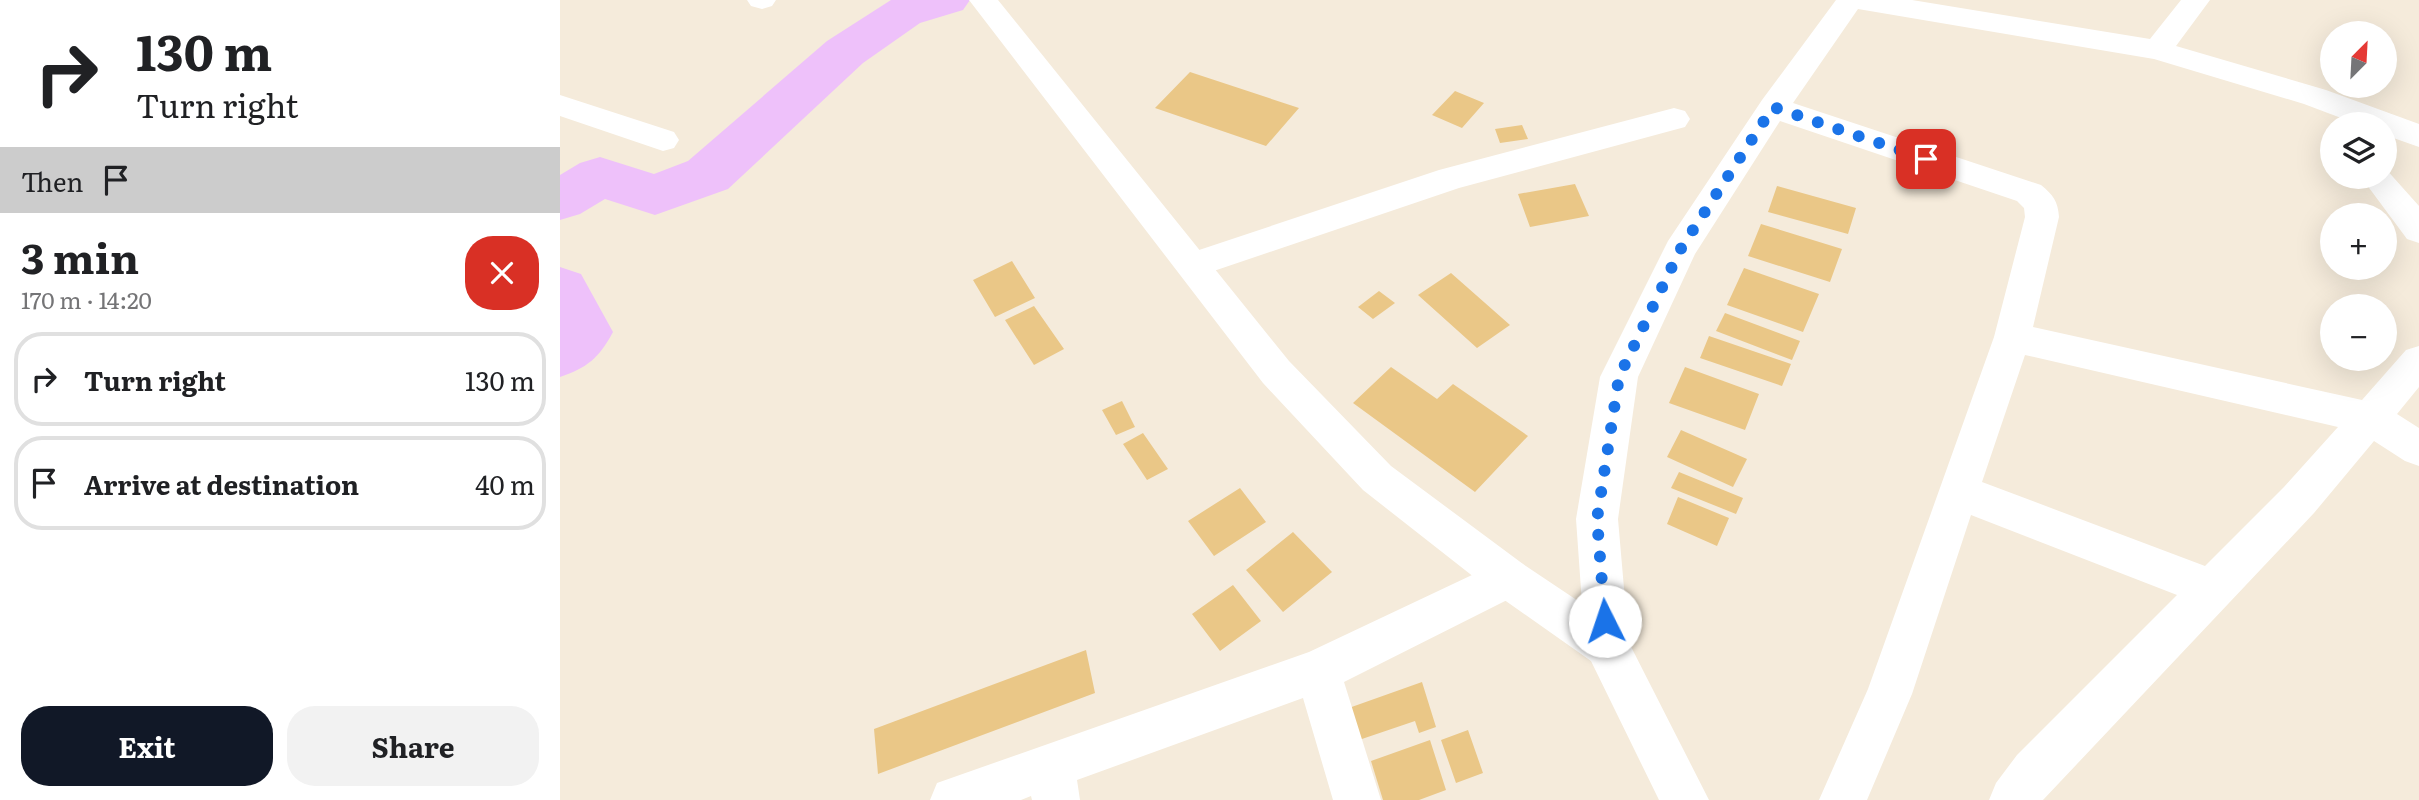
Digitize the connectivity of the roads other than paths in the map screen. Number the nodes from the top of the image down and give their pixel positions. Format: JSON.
{"nodes":[{"id":1,"x":1850,"y":0,"type":"edge"},
{"id":2,"x":1859,"y":0,"type":"edge"},
{"id":3,"x":2196,"y":0,"type":"edge"},
{"id":4,"x":986,"y":3,"type":"edge"},
{"id":5,"x":2157,"y":50,"type":"junction"},
{"id":6,"x":2315,"y":97,"type":"junction"},
{"id":7,"x":1773,"y":107,"type":"junction"},
{"id":8,"x":2327,"y":112,"type":"edge"},
{"id":9,"x":566,"y":115,"type":"edge"},
{"id":10,"x":1674,"y":119,"type":"dead end"},
{"id":11,"x":2419,"y":136,"type":"edge"},
{"id":12,"x":663,"y":140,"type":"dead end"},
{"id":13,"x":2387,"y":189,"type":"edge"},
{"id":14,"x":2419,"y":230,"type":"edge"},
{"id":15,"x":1193,"y":265,"type":"junction"},
{"id":16,"x":2012,"y":337,"type":"junction"},
{"id":17,"x":2419,"y":361,"type":"edge"},
{"id":18,"x":2371,"y":418,"type":"junction"},
{"id":19,"x":2419,"y":449,"type":"edge"},
{"id":20,"x":1957,"y":491,"type":"junction"},
{"id":21,"x":1508,"y":578,"type":"junction"},
{"id":22,"x":2213,"y":589,"type":"junction"},
{"id":23,"x":1607,"y":646,"type":"junction"},
{"id":24,"x":1318,"y":671,"type":"junction"},
{"id":25,"x":1054,"y":784,"type":"edge"},
{"id":26,"x":954,"y":800,"type":"edge"},
{"id":27,"x":1357,"y":800,"type":"edge"},
{"id":28,"x":1685,"y":800,"type":"edge"},
{"id":29,"x":1843,"y":800,"type":"edge"},
{"id":30,"x":2013,"y":800,"type":"edge"}],
"edges":[{"from":1,"to":7,"type":"street"},
{"from":2,"to":5,"type":"street"},
{"from":3,"to":5,"type":"street"},
{"from":4,"to":15,"type":"street"},
{"from":5,"to":6,"type":"street"},
{"from":6,"to":8,"type":"street"},
{"from":6,"to":11,"type":"street"},
{"from":7,"to":16,"type":"street"},
{"from":7,"to":23,"type":"street"},
{"from":9,"to":12,"type":"street"},
{"from":10,"to":15,"type":"street"},
{"from":13,"to":14,"type":"street"},
{"from":15,"to":21,"type":"street"},
{"from":16,"to":18,"type":"street"},
{"from":16,"to":20,"type":"street"},
{"from":17,"to":18,"type":"street"},
{"from":18,"to":19,"type":"street"},
{"from":18,"to":22,"type":"street"},
{"from":20,"to":22,"type":"street"},
{"from":20,"to":29,"type":"street"},
{"from":21,"to":23,"type":"street"},
{"from":21,"to":24,"type":"street"},
{"from":22,"to":30,"type":"street"},
{"from":23,"to":28,"type":"street"},
{"from":24,"to":25,"type":"street"},
{"from":24,"to":27,"type":"street"},
{"from":25,"to":26,"type":"street"}]}
